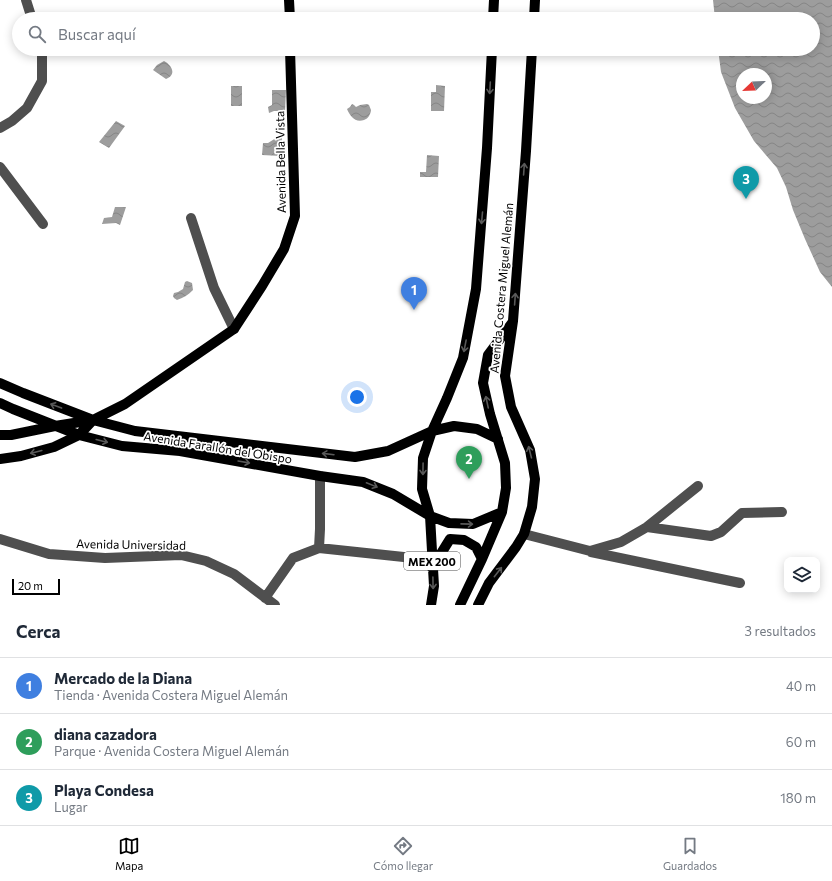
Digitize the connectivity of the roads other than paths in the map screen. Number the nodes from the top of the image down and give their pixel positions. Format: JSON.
{"nodes":[{"id":1,"x":26,"y":0,"type":"edge"},
{"id":2,"x":289,"y":0,"type":"edge"},
{"id":3,"x":494,"y":0,"type":"edge"},
{"id":4,"x":535,"y":0,"type":"edge"},
{"id":5,"x":30,"y":12,"type":"edge"},
{"id":6,"x":290,"y":12,"type":"edge"},
{"id":7,"x":493,"y":12,"type":"edge"},
{"id":8,"x":534,"y":12,"type":"edge"},
{"id":9,"x":42,"y":56,"type":"edge"},
{"id":10,"x":290,"y":56,"type":"edge"},
{"id":11,"x":492,"y":56,"type":"edge"},
{"id":12,"x":532,"y":56,"type":"edge"},
{"id":13,"x":0,"y":128,"type":"edge"},
{"id":14,"x":0,"y":167,"type":"edge"},
{"id":15,"x":191,"y":218,"type":"dead end"},
{"id":16,"x":43,"y":224,"type":"dead end"},
{"id":17,"x":513,"y":321,"type":"junction"},
{"id":18,"x":234,"y":329,"type":"junction"},
{"id":19,"x":0,"y":383,"type":"edge"},
{"id":20,"x":0,"y":403,"type":"edge"},
{"id":21,"x":93,"y":420,"type":"junction"},
{"id":22,"x":55,"y":426,"type":"junction"},
{"id":23,"x":432,"y":431,"type":"junction"},
{"id":24,"x":0,"y":435,"type":"edge"},
{"id":25,"x":79,"y":435,"type":"junction"},
{"id":26,"x":498,"y":439,"type":"junction"},
{"id":27,"x":0,"y":459,"type":"edge"},
{"id":28,"x":320,"y":476,"type":"junction"},
{"id":29,"x":698,"y":486,"type":"dead end"},
{"id":30,"x":502,"y":512,"type":"junction"},
{"id":31,"x":782,"y":512,"type":"dead end"},
{"id":32,"x":430,"y":516,"type":"junction"},
{"id":33,"x":647,"y":526,"type":"junction"},
{"id":34,"x":524,"y":534,"type":"junction"},
{"id":35,"x":0,"y":539,"type":"edge"},
{"id":36,"x":319,"y":548,"type":"junction"},
{"id":37,"x":590,"y":552,"type":"junction"},
{"id":38,"x":482,"y":559,"type":"junction"},
{"id":39,"x":432,"y":564,"type":"junction"},
{"id":40,"x":740,"y":583,"type":"dead end"},
{"id":41,"x":265,"y":598,"type":"junction"},
{"id":42,"x":275,"y":605,"type":"edge"},
{"id":43,"x":431,"y":605,"type":"edge"},
{"id":44,"x":460,"y":605,"type":"edge"},
{"id":45,"x":478,"y":605,"type":"edge"}],
"edges":[{"from":1,"to":5,"type":"street"},
{"from":2,"to":6,"type":"main road"},
{"from":3,"to":7,"type":"main road"},
{"from":4,"to":8,"type":"main road"},
{"from":9,"to":13,"type":"street"},
{"from":10,"to":18,"type":"main road","name":"Avenida Bella Vista"},
{"from":11,"to":23,"type":"main road","name":"Avenida Costera Miguel Alemán","one_way":true},
{"from":17,"to":12,"type":"main road","name":"Avenida Costera Miguel Alemán","one_way":true},
{"from":14,"to":16,"type":"street"},
{"from":15,"to":18,"type":"street"},
{"from":26,"to":17,"type":"main road","one_way":true},
{"from":34,"to":17,"type":"main road","name":"Avenida Costera Miguel Alemán","one_way":true},
{"from":18,"to":21,"type":"main road","name":"Avenida Bella Vista"},
{"from":21,"to":19,"type":"main road","name":"Avenida Farallón del Obispo","one_way":true},
{"from":20,"to":22,"type":"main road","name":"Avenida Farallón del Obispo"},
{"from":21,"to":22,"type":"main road"},
{"from":23,"to":21,"type":"main road","name":"Avenida Farallón del Obispo","one_way":true},
{"from":21,"to":25,"type":"main road"},
{"from":22,"to":24,"type":"main road"},
{"from":22,"to":25,"type":"main road","name":"Avenida Farallón del Obispo"},
{"from":23,"to":26,"type":"main road"},
{"from":23,"to":32,"type":"main road","one_way":true},
{"from":25,"to":27,"type":"main road","one_way":true},
{"from":25,"to":28,"type":"main road","name":"Avenida Farallón del Obispo","one_way":true},
{"from":26,"to":30,"type":"main road"},
{"from":28,"to":32,"type":"main road","name":"Avenida Farallón del Obispo","one_way":true},
{"from":28,"to":36,"type":"street"},
{"from":29,"to":33,"type":"street"},
{"from":32,"to":30,"type":"main road","one_way":true},
{"from":30,"to":38,"type":"main road"},
{"from":31,"to":33,"type":"street"},
{"from":32,"to":39,"type":"main road","number":"MEX 200"},
{"from":33,"to":37,"type":"street"},
{"from":34,"to":37,"type":"street"},
{"from":45,"to":34,"type":"main road","name":"Avenida Costera Miguel Alemán","one_way":true},
{"from":35,"to":41,"type":"street","name":"Avenida Universidad"},
{"from":36,"to":39,"type":"street"},
{"from":36,"to":41,"type":"street"},
{"from":37,"to":40,"type":"street"},
{"from":38,"to":39,"type":"main road"},
{"from":38,"to":44,"type":"main road"},
{"from":39,"to":43,"type":"main road","number":"MEX 200","one_way":true},
{"from":41,"to":42,"type":"street","name":"Avenida Universidad"}]}
